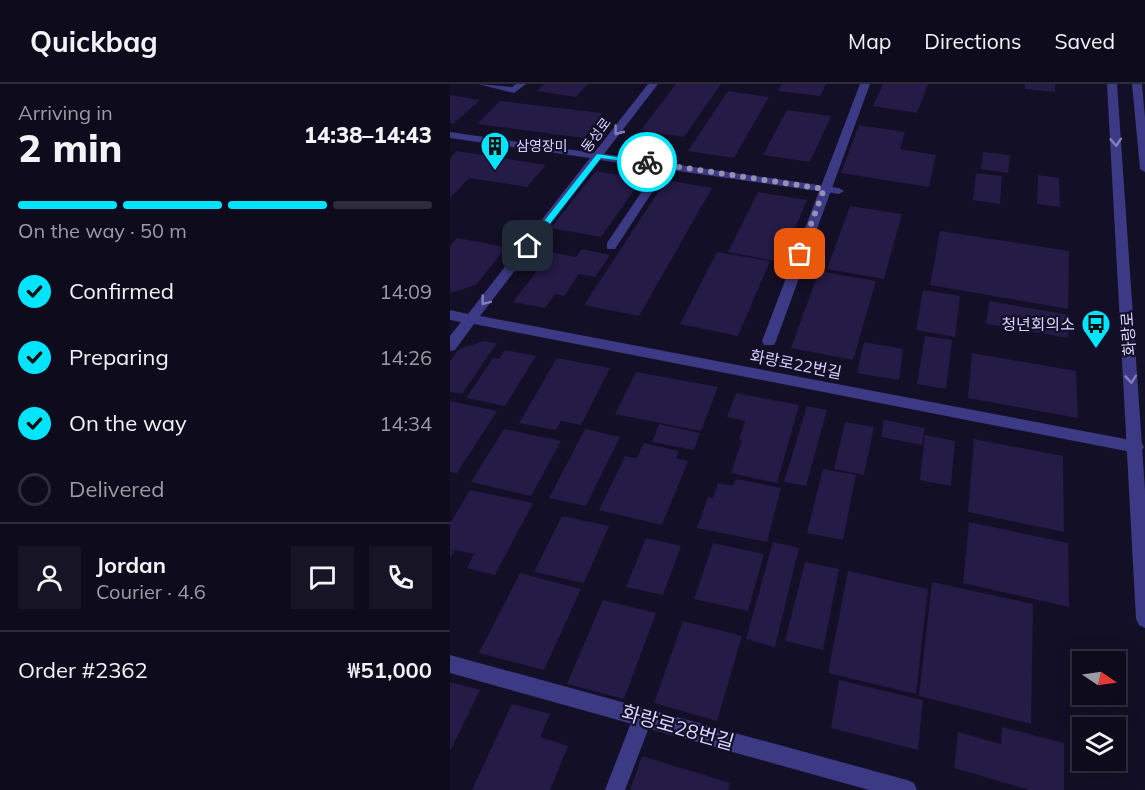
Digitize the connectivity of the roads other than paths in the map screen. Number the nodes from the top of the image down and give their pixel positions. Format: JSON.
{"nodes":[{"id":1,"x":483,"y":84,"type":"edge"},
{"id":2,"x":521,"y":84,"type":"edge"},
{"id":3,"x":653,"y":84,"type":"edge"},
{"id":4,"x":865,"y":84,"type":"edge"},
{"id":5,"x":1112,"y":84,"type":"edge"},
{"id":6,"x":1137,"y":84,"type":"edge"},
{"id":7,"x":450,"y":135,"type":"edge"},
{"id":8,"x":600,"y":155,"type":"junction"},
{"id":9,"x":665,"y":165,"type":"junction"},
{"id":10,"x":1145,"y":169,"type":"edge"},
{"id":11,"x":824,"y":189,"type":"junction"},
{"id":12,"x":840,"y":191,"type":"dead end"},
{"id":13,"x":611,"y":246,"type":"dead end"},
{"id":14,"x":450,"y":315,"type":"edge"},
{"id":15,"x":471,"y":319,"type":"junction"},
{"id":16,"x":769,"y":341,"type":"dead end"},
{"id":17,"x":450,"y":346,"type":"edge"},
{"id":18,"x":1140,"y":448,"type":"edge"},
{"id":19,"x":1145,"y":619,"type":"edge"},
{"id":20,"x":450,"y":664,"type":"edge"},
{"id":21,"x":643,"y":717,"type":"junction"},
{"id":22,"x":615,"y":790,"type":"edge"},
{"id":23,"x":907,"y":790,"type":"edge"}],
"edges":[{"from":1,"to":2,"type":"street"},
{"from":3,"to":8,"type":"street","name":"동성로","one_way":true},
{"from":4,"to":11,"type":"street"},
{"from":5,"to":18,"type":"street","name":"화랑로","one_way":true},
{"from":6,"to":10,"type":"street"},
{"from":7,"to":8,"type":"street"},
{"from":8,"to":9,"type":"street"},
{"from":8,"to":15,"type":"street","name":"동성로","one_way":true},
{"from":9,"to":11,"type":"street"},
{"from":9,"to":13,"type":"street"},
{"from":11,"to":12,"type":"street"},
{"from":11,"to":16,"type":"street"},
{"from":14,"to":15,"type":"street","name":"화랑로22번길"},
{"from":15,"to":17,"type":"street","name":"동성로"},
{"from":15,"to":18,"type":"street","name":"화랑로22번길"},
{"from":18,"to":19,"type":"street","name":"화랑로"},
{"from":20,"to":21,"type":"street","name":"화랑로28번길"},
{"from":21,"to":22,"type":"street"},
{"from":21,"to":23,"type":"street","name":"화랑로28번길"}]}
